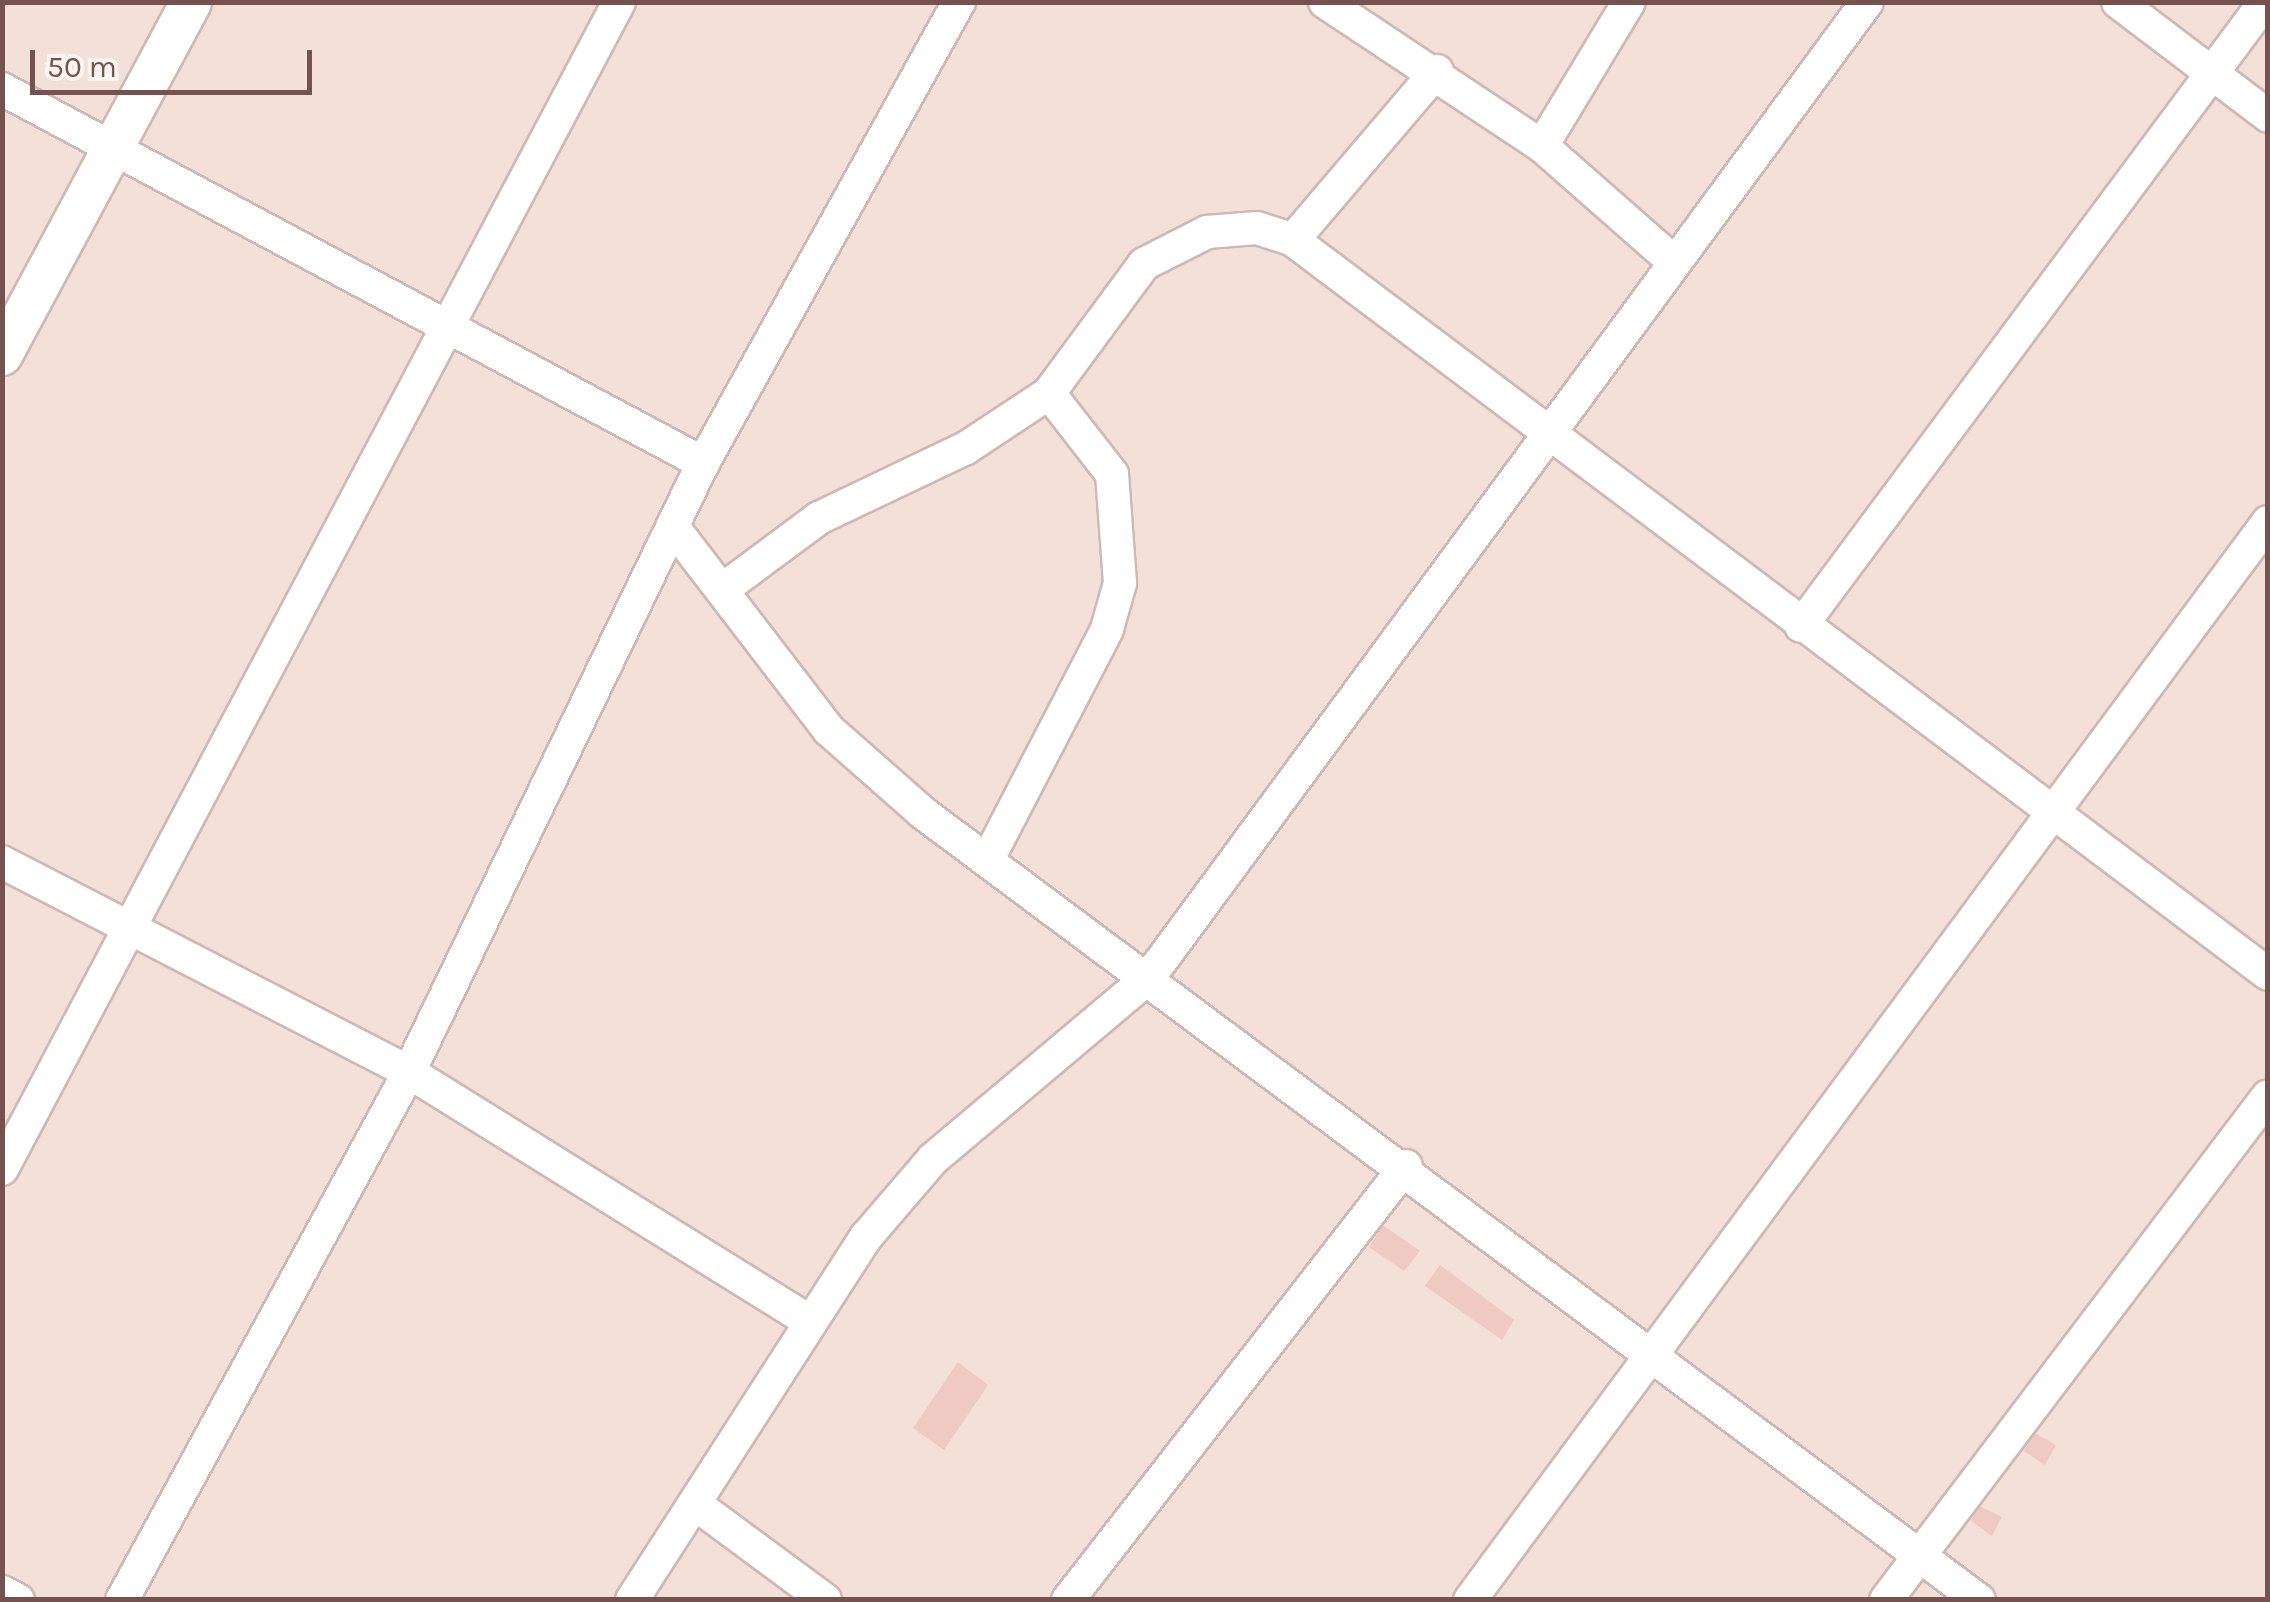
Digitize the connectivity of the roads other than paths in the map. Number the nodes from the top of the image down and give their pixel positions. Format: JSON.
{"nodes":[{"id":1,"x":191,"y":2,"type":"edge"},
{"id":2,"x":619,"y":2,"type":"edge"},
{"id":3,"x":959,"y":2,"type":"edge"},
{"id":4,"x":1324,"y":2,"type":"edge"},
{"id":5,"x":1629,"y":2,"type":"edge"},
{"id":6,"x":1867,"y":2,"type":"edge"},
{"id":7,"x":2118,"y":2,"type":"edge"},
{"id":8,"x":2265,"y":2,"type":"edge"},
{"id":9,"x":1437,"y":71,"type":"junction"},
{"id":10,"x":2210,"y":73,"type":"junction"},
{"id":11,"x":2,"y":89,"type":"edge"},
{"id":12,"x":2268,"y":116,"type":"edge"},
{"id":13,"x":1542,"y":146,"type":"junction"},
{"id":14,"x":113,"y":148,"type":"junction"},
{"id":15,"x":1293,"y":240,"type":"junction"},
{"id":16,"x":1674,"y":262,"type":"junction"},
{"id":17,"x":446,"y":324,"type":"junction"},
{"id":18,"x":2,"y":356,"type":"edge"},
{"id":19,"x":1049,"y":393,"type":"junction"},
{"id":20,"x":1548,"y":432,"type":"junction"},
{"id":21,"x":703,"y":462,"type":"junction"},
{"id":22,"x":2268,"y":522,"type":"edge"},
{"id":23,"x":673,"y":527,"type":"junction"},
{"id":24,"x":722,"y":590,"type":"junction"},
{"id":25,"x":1801,"y":626,"type":"junction"},
{"id":26,"x":2046,"y":815,"type":"junction"},
{"id":27,"x":988,"y":859,"type":"junction"},
{"id":28,"x":2,"y":862,"type":"edge"},
{"id":29,"x":130,"y":927,"type":"junction"},
{"id":30,"x":2268,"y":974,"type":"edge"},
{"id":31,"x":1150,"y":976,"type":"junction"},
{"id":32,"x":409,"y":1072,"type":"junction"},
{"id":33,"x":2268,"y":1096,"type":"edge"},
{"id":34,"x":1406,"y":1166,"type":"junction"},
{"id":35,"x":2,"y":1169,"type":"edge"},
{"id":36,"x":806,"y":1319,"type":"junction"},
{"id":37,"x":1650,"y":1352,"type":"junction"},
{"id":38,"x":698,"y":1506,"type":"junction"},
{"id":39,"x":1920,"y":1555,"type":"junction"},
{"id":40,"x":2,"y":1592,"type":"edge"},
{"id":41,"x":18,"y":1600,"type":"edge"},
{"id":42,"x":122,"y":1600,"type":"edge"},
{"id":43,"x":632,"y":1600,"type":"edge"},
{"id":44,"x":825,"y":1600,"type":"edge"},
{"id":45,"x":1068,"y":1600,"type":"edge"},
{"id":46,"x":1470,"y":1600,"type":"edge"},
{"id":47,"x":1886,"y":1600,"type":"edge"},
{"id":48,"x":1979,"y":1600,"type":"edge"}],
"edges":[{"from":1,"to":14,"type":"street"},
{"from":2,"to":17,"type":"street"},
{"from":3,"to":21,"type":"street"},
{"from":4,"to":9,"type":"street"},
{"from":5,"to":13,"type":"street"},
{"from":6,"to":16,"type":"street"},
{"from":7,"to":10,"type":"street"},
{"from":8,"to":10,"type":"street"},
{"from":9,"to":13,"type":"street"},
{"from":9,"to":15,"type":"street"},
{"from":10,"to":12,"type":"street"},
{"from":10,"to":25,"type":"street"},
{"from":11,"to":14,"type":"street"},
{"from":13,"to":16,"type":"street"},
{"from":14,"to":17,"type":"street"},
{"from":14,"to":18,"type":"street"},
{"from":15,"to":19,"type":"street"},
{"from":15,"to":20,"type":"street"},
{"from":16,"to":20,"type":"street"},
{"from":17,"to":21,"type":"street"},
{"from":17,"to":29,"type":"street"},
{"from":19,"to":24,"type":"street"},
{"from":19,"to":27,"type":"street"},
{"from":20,"to":25,"type":"street"},
{"from":20,"to":31,"type":"street"},
{"from":21,"to":23,"type":"street"},
{"from":22,"to":26,"type":"street"},
{"from":23,"to":24,"type":"street"},
{"from":23,"to":32,"type":"street"},
{"from":24,"to":27,"type":"street"},
{"from":25,"to":26,"type":"street"},
{"from":26,"to":30,"type":"street"},
{"from":26,"to":37,"type":"street"},
{"from":27,"to":31,"type":"street"},
{"from":28,"to":29,"type":"street"},
{"from":29,"to":32,"type":"street"},
{"from":29,"to":35,"type":"street"},
{"from":31,"to":34,"type":"street"},
{"from":31,"to":36,"type":"street"},
{"from":32,"to":36,"type":"street"},
{"from":32,"to":42,"type":"street"},
{"from":33,"to":39,"type":"street"},
{"from":34,"to":37,"type":"street"},
{"from":34,"to":45,"type":"street"},
{"from":36,"to":38,"type":"street"},
{"from":37,"to":39,"type":"street"},
{"from":37,"to":46,"type":"street"},
{"from":38,"to":43,"type":"street"},
{"from":38,"to":44,"type":"street"},
{"from":39,"to":47,"type":"street"},
{"from":39,"to":48,"type":"street"},
{"from":40,"to":41,"type":"street"}]}
